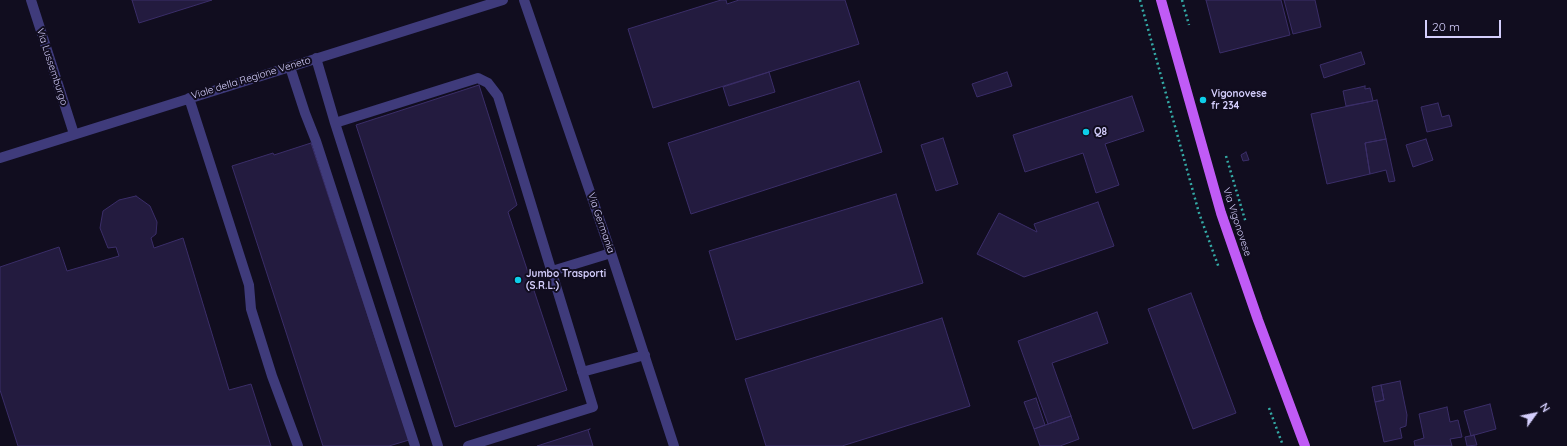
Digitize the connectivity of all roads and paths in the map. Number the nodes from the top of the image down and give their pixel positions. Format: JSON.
{"nodes":[{"id":1,"x":31,"y":0,"type":"edge"},
{"id":2,"x":503,"y":0,"type":"edge"},
{"id":3,"x":524,"y":0,"type":"edge"},
{"id":4,"x":1161,"y":0,"type":"edge"},
{"id":5,"x":1182,"y":0,"type":"edge"},
{"id":6,"x":1190,"y":29,"type":"dead end"},
{"id":7,"x":316,"y":58,"type":"junction"},
{"id":8,"x":290,"y":67,"type":"junction"},
{"id":9,"x":189,"y":98,"type":"junction"},
{"id":10,"x":335,"y":123,"type":"junction"},
{"id":11,"x":74,"y":134,"type":"junction"},
{"id":12,"x":1226,"y":155,"type":"dead end"},
{"id":13,"x":0,"y":158,"type":"edge"},
{"id":14,"x":1248,"y":229,"type":"dead end"},
{"id":15,"x":611,"y":253,"type":"junction"},
{"id":16,"x":552,"y":270,"type":"junction"},
{"id":17,"x":645,"y":355,"type":"junction"},
{"id":18,"x":582,"y":372,"type":"junction"},
{"id":19,"x":298,"y":446,"type":"edge"},
{"id":20,"x":415,"y":446,"type":"edge"},
{"id":21,"x":438,"y":446,"type":"edge"},
{"id":22,"x":468,"y":446,"type":"edge"},
{"id":23,"x":674,"y":446,"type":"edge"},
{"id":24,"x":1305,"y":446,"type":"edge"}],
"edges":[{"from":1,"to":11,"type":"street","name":"Via Lussemburgo"},
{"from":2,"to":7,"type":"street","name":"Viale della Regione Veneto"},
{"from":3,"to":15,"type":"street","name":"Via Germania"},
{"from":4,"to":24,"type":"main road","name":"Via Vigonovese"},
{"from":5,"to":6,"type":"path"},
{"from":7,"to":8,"type":"street","name":"Viale della Regione Veneto"},
{"from":7,"to":10,"type":"street"},
{"from":8,"to":9,"type":"street","name":"Viale della Regione Veneto"},
{"from":8,"to":20,"type":"street"},
{"from":9,"to":11,"type":"street","name":"Viale della Regione Veneto"},
{"from":9,"to":19,"type":"street"},
{"from":10,"to":16,"type":"street"},
{"from":10,"to":21,"type":"street"},
{"from":11,"to":13,"type":"street","name":"Viale della Regione Veneto"},
{"from":12,"to":14,"type":"path"},
{"from":15,"to":16,"type":"street"},
{"from":15,"to":17,"type":"street","name":"Via Germania"},
{"from":16,"to":18,"type":"street"},
{"from":17,"to":18,"type":"street"},
{"from":17,"to":23,"type":"street","name":"Via Germania"},
{"from":18,"to":22,"type":"street"}]}
